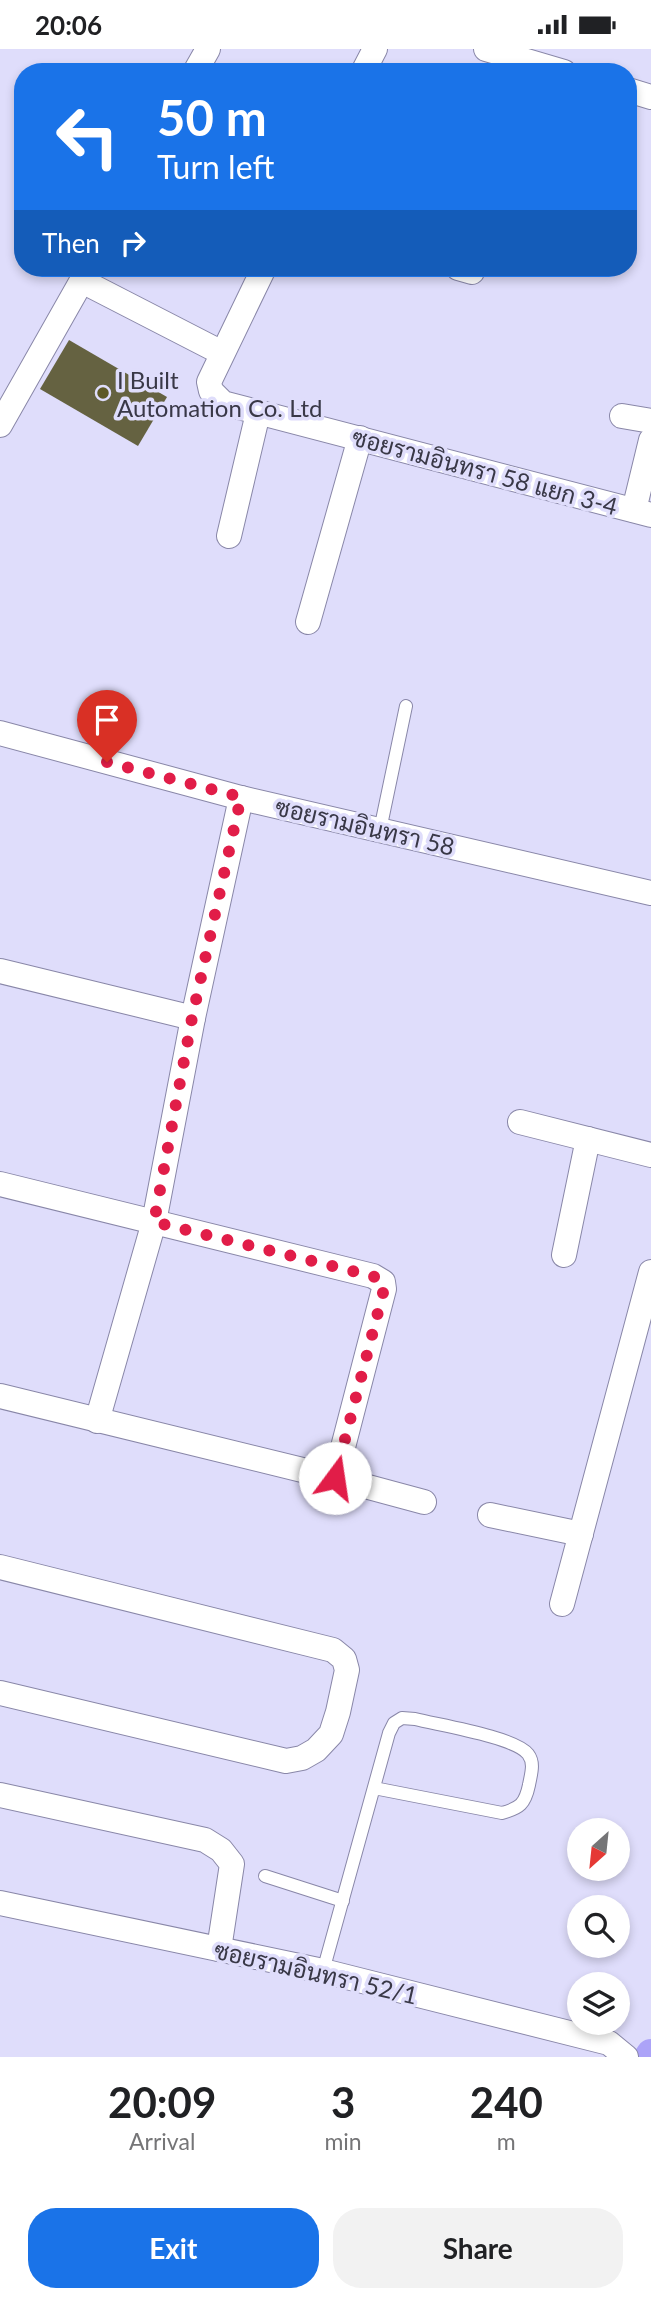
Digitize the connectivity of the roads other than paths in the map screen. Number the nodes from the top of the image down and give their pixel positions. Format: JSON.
{"nodes":[{"id":1,"x":486,"y":49,"type":"edge"},
{"id":2,"x":534,"y":63,"type":"edge"},
{"id":3,"x":84,"y":277,"type":"edge"},
{"id":4,"x":91,"y":277,"type":"edge"},
{"id":5,"x":260,"y":277,"type":"edge"},
{"id":6,"x":222,"y":353,"type":"junction"},
{"id":7,"x":258,"y":413,"type":"junction"},
{"id":8,"x":622,"y":416,"type":"dead end"},
{"id":9,"x":651,"y":421,"type":"edge"},
{"id":10,"x":0,"y":425,"type":"edge"},
{"id":11,"x":360,"y":438,"type":"junction"},
{"id":12,"x":651,"y":440,"type":"edge"},
{"id":13,"x":643,"y":513,"type":"edge"},
{"id":14,"x":229,"y":536,"type":"dead end"},
{"id":15,"x":308,"y":622,"type":"dead end"},
{"id":16,"x":406,"y":706,"type":"dead end"},
{"id":17,"x":0,"y":733,"type":"edge"},
{"id":18,"x":241,"y":797,"type":"junction"},
{"id":19,"x":380,"y":830,"type":"junction"},
{"id":20,"x":651,"y":893,"type":"edge"},
{"id":21,"x":0,"y":971,"type":"edge"},
{"id":22,"x":192,"y":1018,"type":"junction"},
{"id":23,"x":520,"y":1122,"type":"dead end"},
{"id":24,"x":588,"y":1139,"type":"junction"},
{"id":25,"x":651,"y":1155,"type":"edge"},
{"id":26,"x":0,"y":1184,"type":"edge"},
{"id":27,"x":154,"y":1222,"type":"junction"},
{"id":28,"x":564,"y":1255,"type":"dead end"},
{"id":29,"x":651,"y":1272,"type":"edge"},
{"id":30,"x":646,"y":1314,"type":"edge"},
{"id":31,"x":0,"y":1396,"type":"edge"},
{"id":32,"x":97,"y":1421,"type":"junction"},
{"id":33,"x":335,"y":1478,"type":"junction"},
{"id":34,"x":424,"y":1502,"type":"dead end"},
{"id":35,"x":490,"y":1515,"type":"dead end"},
{"id":36,"x":581,"y":1534,"type":"junction"},
{"id":37,"x":0,"y":1567,"type":"edge"},
{"id":38,"x":562,"y":1604,"type":"dead end"},
{"id":39,"x":0,"y":1693,"type":"edge"},
{"id":40,"x":374,"y":1788,"type":"junction"},
{"id":41,"x":0,"y":1795,"type":"edge"},
{"id":42,"x":265,"y":1876,"type":"dead end"},
{"id":43,"x":343,"y":1901,"type":"junction"},
{"id":44,"x":0,"y":1903,"type":"edge"},
{"id":45,"x":219,"y":1949,"type":"junction"},
{"id":46,"x":323,"y":1971,"type":"junction"},
{"id":47,"x":618,"y":2050,"type":"edge"}],
"edges":[{"from":1,"to":2,"type":"street"},
{"from":3,"to":10,"type":"street"},
{"from":4,"to":6,"type":"street"},
{"from":5,"to":6,"type":"street","name":"ซอยรามอินทรา 58 แยก 3-4"},
{"from":6,"to":7,"type":"street","name":"ซอยรามอินทรา 58 แยก 3-4"},
{"from":7,"to":11,"type":"street","name":"ซอยรามอินทรา 58 แยก 3-4"},
{"from":7,"to":14,"type":"street"},
{"from":8,"to":9,"type":"street"},
{"from":11,"to":13,"type":"street","name":"ซอยรามอินทรา 58 แยก 3-4"},
{"from":11,"to":15,"type":"street"},
{"from":12,"to":13,"type":"street"},
{"from":16,"to":19,"type":"lane"},
{"from":17,"to":18,"type":"street","name":"ซอยรามอินทรา 58"},
{"from":18,"to":19,"type":"street","name":"ซอยรามอินทรา 58"},
{"from":18,"to":22,"type":"street"},
{"from":19,"to":20,"type":"street","name":"ซอยรามอินทรา 58"},
{"from":21,"to":22,"type":"street"},
{"from":22,"to":27,"type":"street"},
{"from":23,"to":24,"type":"street"},
{"from":24,"to":25,"type":"street"},
{"from":24,"to":28,"type":"street"},
{"from":26,"to":27,"type":"street"},
{"from":27,"to":32,"type":"street"},
{"from":27,"to":33,"type":"street"},
{"from":29,"to":30,"type":"street"},
{"from":30,"to":36,"type":"street"},
{"from":31,"to":32,"type":"street"},
{"from":32,"to":33,"type":"street"},
{"from":33,"to":34,"type":"street"},
{"from":35,"to":36,"type":"street"},
{"from":36,"to":38,"type":"street"},
{"from":37,"to":39,"type":"street"},
{"from":40,"to":40,"type":"lane"},
{"from":40,"to":43,"type":"lane"},
{"from":41,"to":45,"type":"street"},
{"from":42,"to":43,"type":"lane"},
{"from":43,"to":46,"type":"lane"},
{"from":44,"to":45,"type":"street","name":"ซอยรามอินทรา 52/1"},
{"from":45,"to":46,"type":"street","name":"ซอยรามอินทรา 52/1"},
{"from":46,"to":47,"type":"street","name":"ซอยรามอินทรา 52/1"}]}
